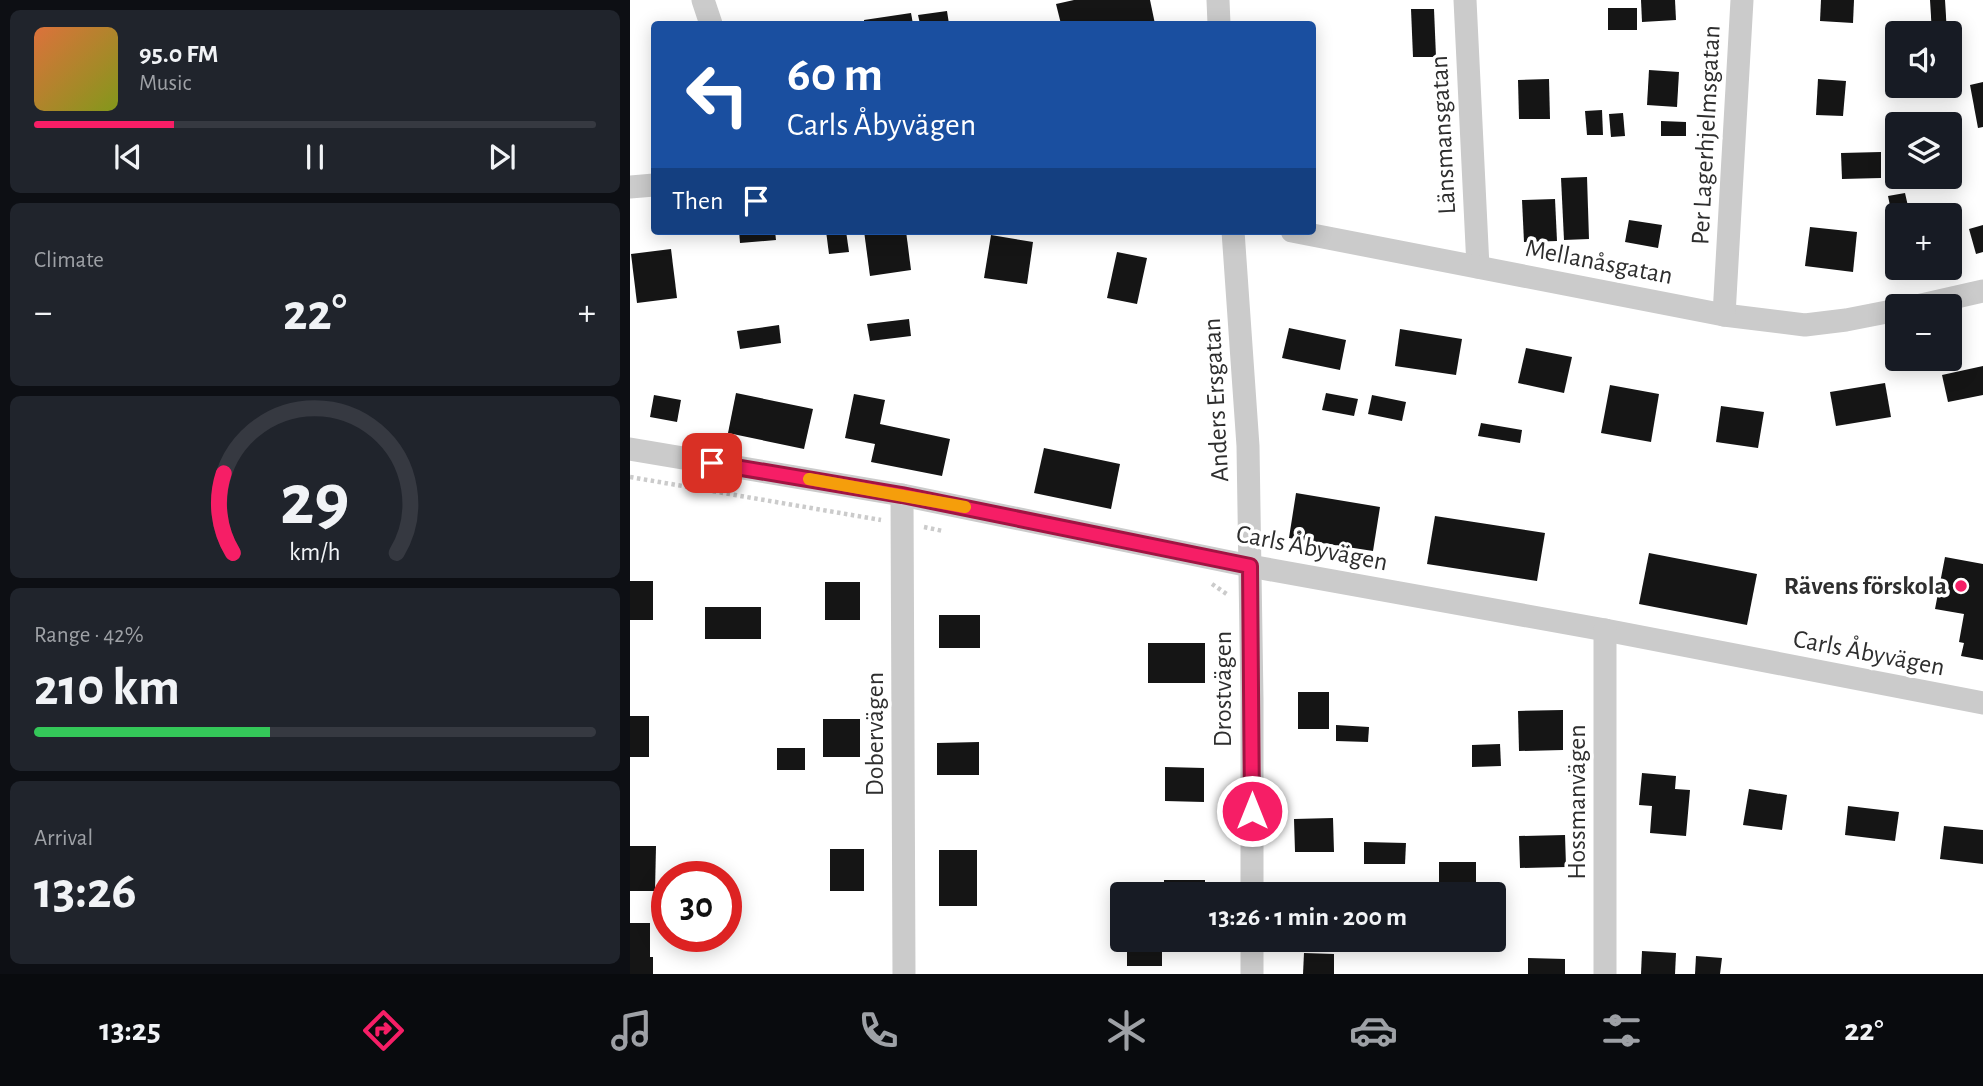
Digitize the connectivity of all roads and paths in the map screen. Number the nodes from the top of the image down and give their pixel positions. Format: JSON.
{"nodes":[{"id":1,"x":703,"y":0,"type":"edge"},
{"id":2,"x":1217,"y":0,"type":"edge"},
{"id":3,"x":1465,"y":0,"type":"edge"},
{"id":4,"x":1742,"y":0,"type":"edge"},
{"id":5,"x":710,"y":21,"type":"edge"},
{"id":6,"x":1219,"y":21,"type":"edge"},
{"id":7,"x":651,"y":185,"type":"edge"},
{"id":8,"x":630,"y":187,"type":"edge"},
{"id":9,"x":1233,"y":235,"type":"edge"},
{"id":10,"x":1313,"y":235,"type":"edge"},
{"id":11,"x":1478,"y":267,"type":"junction"},
{"id":12,"x":1983,"y":291,"type":"edge"},
{"id":13,"x":1962,"y":296,"type":"edge"},
{"id":14,"x":1885,"y":312,"type":"edge"},
{"id":15,"x":1724,"y":315,"type":"junction"},
{"id":16,"x":630,"y":449,"type":"edge"},
{"id":17,"x":630,"y":477,"type":"edge"},
{"id":18,"x":902,"y":495,"type":"junction"},
{"id":19,"x":902,"y":523,"type":"junction"},
{"id":20,"x":944,"y":531,"type":"dead end"},
{"id":21,"x":1250,"y":566,"type":"junction"},
{"id":22,"x":1205,"y":580,"type":"dead end"},
{"id":23,"x":1251,"y":603,"type":"junction"},
{"id":24,"x":1605,"y":630,"type":"junction"},
{"id":25,"x":1983,"y":703,"type":"edge"},
{"id":26,"x":1252,"y":882,"type":"edge"},
{"id":27,"x":1252,"y":952,"type":"edge"},
{"id":28,"x":904,"y":974,"type":"edge"},
{"id":29,"x":1252,"y":974,"type":"edge"},
{"id":30,"x":1605,"y":974,"type":"edge"}],
"edges":[{"from":1,"to":5,"type":"street"},
{"from":2,"to":6,"type":"street"},
{"from":3,"to":11,"type":"street","name":"Länsmansgatan"},
{"from":4,"to":15,"type":"street","name":"Per Lagerhjelmsgatan"},
{"from":7,"to":8,"type":"street"},
{"from":9,"to":21,"type":"street","name":"Anders Ersgatan"},
{"from":10,"to":11,"type":"street","name":"Mellanåsgatan"},
{"from":11,"to":15,"type":"street","name":"Mellanåsgatan"},
{"from":12,"to":13,"type":"street"},
{"from":14,"to":15,"type":"street","name":"Mellanåsgatan"},
{"from":16,"to":18,"type":"street","name":"Carls Åbyvägen"},
{"from":17,"to":19,"type":"path"},
{"from":18,"to":19,"type":"street","name":"Dobervägen"},
{"from":18,"to":21,"type":"street","name":"Carls Åbyvägen"},
{"from":19,"to":20,"type":"path"},
{"from":19,"to":28,"type":"street","name":"Dobervägen"},
{"from":21,"to":23,"type":"street","name":"Drostvägen"},
{"from":21,"to":24,"type":"street","name":"Carls Åbyvägen"},
{"from":22,"to":23,"type":"path"},
{"from":23,"to":26,"type":"street","name":"Drostvägen"},
{"from":24,"to":25,"type":"street","name":"Carls Åbyvägen"},
{"from":24,"to":30,"type":"street","name":"Hossmanvägen"},
{"from":27,"to":29,"type":"street"}]}
